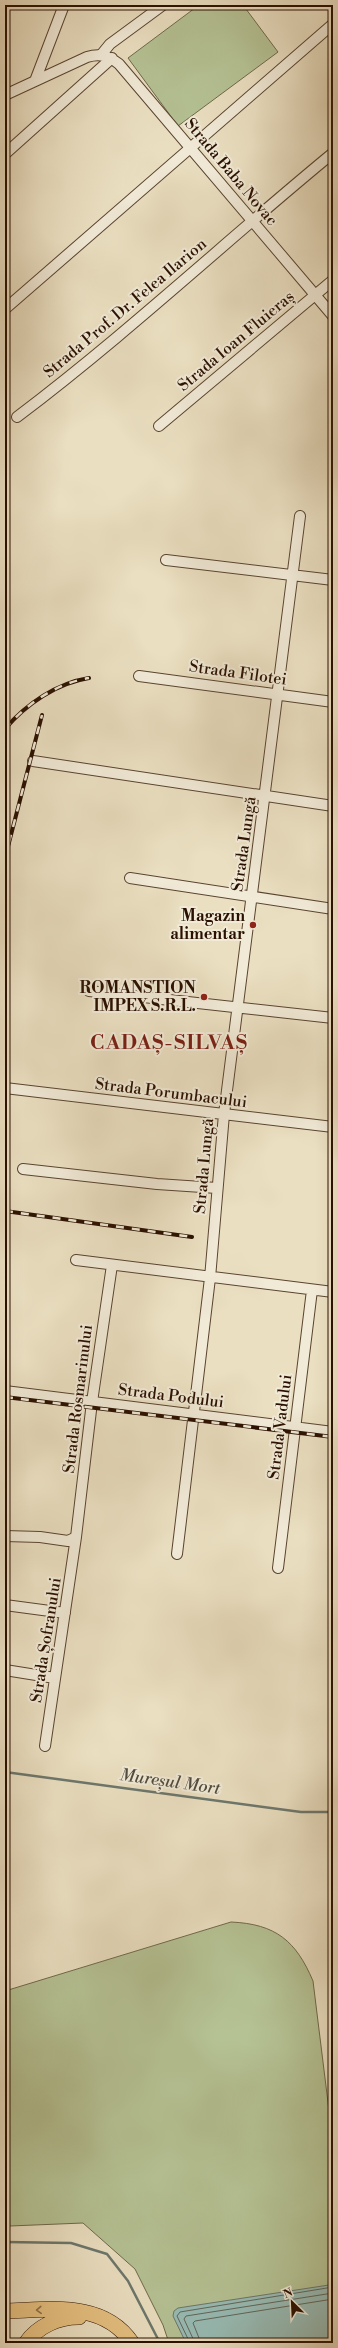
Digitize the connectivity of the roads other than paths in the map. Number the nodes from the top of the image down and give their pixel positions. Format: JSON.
{"nodes":[{"id":1,"x":64,"y":5,"type":"edge"},
{"id":2,"x":163,"y":5,"type":"edge"},
{"id":3,"x":333,"y":24,"type":"edge"},
{"id":4,"x":101,"y":55,"type":"junction"},
{"id":5,"x":112,"y":58,"type":"junction"},
{"id":6,"x":35,"y":81,"type":"junction"},
{"id":7,"x":5,"y":95,"type":"edge"},
{"id":8,"x":190,"y":148,"type":"junction"},
{"id":9,"x":333,"y":153,"type":"edge"},
{"id":10,"x":5,"y":154,"type":"edge"},
{"id":11,"x":252,"y":219,"type":"junction"},
{"id":12,"x":333,"y":280,"type":"edge"},
{"id":13,"x":315,"y":294,"type":"junction"},
{"id":14,"x":5,"y":309,"type":"edge"},
{"id":15,"x":333,"y":316,"type":"edge"},
{"id":16,"x":17,"y":416,"type":"dead end"},
{"id":17,"x":159,"y":426,"type":"dead end"},
{"id":18,"x":300,"y":516,"type":"dead end"},
{"id":19,"x":166,"y":560,"type":"dead end"},
{"id":20,"x":294,"y":576,"type":"junction"},
{"id":21,"x":333,"y":580,"type":"edge"},
{"id":22,"x":139,"y":676,"type":"dead end"},
{"id":23,"x":278,"y":693,"type":"junction"},
{"id":24,"x":333,"y":702,"type":"edge"},
{"id":25,"x":33,"y":761,"type":"dead end"},
{"id":26,"x":265,"y":796,"type":"junction"},
{"id":27,"x":333,"y":806,"type":"edge"},
{"id":28,"x":130,"y":878,"type":"dead end"},
{"id":29,"x":251,"y":898,"type":"junction"},
{"id":30,"x":333,"y":909,"type":"edge"},
{"id":31,"x":89,"y":991,"type":"dead end"},
{"id":32,"x":238,"y":1008,"type":"junction"},
{"id":33,"x":333,"y":1018,"type":"edge"},
{"id":34,"x":5,"y":1088,"type":"edge"},
{"id":35,"x":224,"y":1114,"type":"junction"},
{"id":36,"x":333,"y":1127,"type":"edge"},
{"id":37,"x":23,"y":1169,"type":"dead end"},
{"id":38,"x":216,"y":1188,"type":"junction"},
{"id":39,"x":76,"y":1260,"type":"dead end"},
{"id":40,"x":112,"y":1265,"type":"junction"},
{"id":41,"x":210,"y":1278,"type":"junction"},
{"id":42,"x":312,"y":1290,"type":"junction"},
{"id":43,"x":333,"y":1292,"type":"edge"},
{"id":44,"x":5,"y":1391,"type":"edge"},
{"id":45,"x":92,"y":1402,"type":"junction"},
{"id":46,"x":193,"y":1414,"type":"junction"},
{"id":47,"x":295,"y":1427,"type":"junction"},
{"id":48,"x":333,"y":1432,"type":"edge"},
{"id":49,"x":5,"y":1536,"type":"edge"},
{"id":50,"x":76,"y":1538,"type":"junction"},
{"id":51,"x":177,"y":1554,"type":"dead end"},
{"id":52,"x":278,"y":1568,"type":"dead end"},
{"id":53,"x":5,"y":1605,"type":"edge"},
{"id":54,"x":65,"y":1613,"type":"junction"},
{"id":55,"x":5,"y":1670,"type":"edge"},
{"id":56,"x":55,"y":1678,"type":"junction"},
{"id":57,"x":45,"y":1746,"type":"dead end"},
{"id":58,"x":5,"y":2311,"type":"edge"},
{"id":59,"x":104,"y":2320,"type":"junction"},
{"id":60,"x":26,"y":2343,"type":"edge"},
{"id":61,"x":132,"y":2343,"type":"edge"}],
"edges":[{"from":1,"to":6,"type":"street"},
{"from":2,"to":4,"type":"street"},
{"from":3,"to":8,"type":"street"},
{"from":4,"to":5,"type":"street"},
{"from":4,"to":6,"type":"street"},
{"from":5,"to":8,"type":"street","name":"Strada Baba Novac"},
{"from":5,"to":10,"type":"street"},
{"from":6,"to":7,"type":"street"},
{"from":8,"to":11,"type":"street","name":"Strada Baba Novac"},
{"from":8,"to":14,"type":"street"},
{"from":9,"to":11,"type":"street","name":"Strada Prof. Dr. Felea Ilarion"},
{"from":11,"to":13,"type":"street","name":"Strada Baba Novac"},
{"from":11,"to":16,"type":"street","name":"Strada Prof. Dr. Felea Ilarion"},
{"from":12,"to":13,"type":"street","name":"Strada Ioan Fluieraș"},
{"from":13,"to":15,"type":"street","name":"Strada Baba Novac"},
{"from":13,"to":17,"type":"street","name":"Strada Ioan Fluieraș"},
{"from":18,"to":20,"type":"street","name":"Strada Lungă"},
{"from":19,"to":20,"type":"street"},
{"from":20,"to":21,"type":"street"},
{"from":20,"to":23,"type":"street","name":"Strada Lungă"},
{"from":22,"to":23,"type":"street","name":"Strada Filotei"},
{"from":23,"to":24,"type":"street","name":"Strada Filotei"},
{"from":23,"to":26,"type":"street","name":"Strada Lungă"},
{"from":25,"to":26,"type":"street"},
{"from":26,"to":27,"type":"street"},
{"from":26,"to":29,"type":"street","name":"Strada Lungă"},
{"from":28,"to":29,"type":"street"},
{"from":29,"to":30,"type":"street"},
{"from":29,"to":32,"type":"street","name":"Strada Lungă"},
{"from":31,"to":32,"type":"street"},
{"from":32,"to":33,"type":"street"},
{"from":32,"to":35,"type":"street","name":"Strada Lungă"},
{"from":34,"to":35,"type":"street","name":"Strada Porumbacului"},
{"from":35,"to":36,"type":"street","name":"Strada Porumbacului"},
{"from":35,"to":38,"type":"street","name":"Strada Lungă"},
{"from":37,"to":38,"type":"street"},
{"from":38,"to":41,"type":"street","name":"Strada Lungă"},
{"from":39,"to":40,"type":"street"},
{"from":40,"to":41,"type":"street"},
{"from":40,"to":45,"type":"street","name":"Strada Rosmarinului"},
{"from":41,"to":42,"type":"street"},
{"from":41,"to":46,"type":"street","name":"Strada Lungă"},
{"from":42,"to":43,"type":"street"},
{"from":42,"to":47,"type":"street","name":"Strada Vadului"},
{"from":44,"to":45,"type":"street","name":"Strada Podului"},
{"from":45,"to":46,"type":"street","name":"Strada Podului"},
{"from":45,"to":50,"type":"street","name":"Strada Rosmarinului"},
{"from":46,"to":47,"type":"street","name":"Strada Podului"},
{"from":46,"to":51,"type":"street","name":"Strada Lungă"},
{"from":47,"to":48,"type":"street","name":"Strada Podului"},
{"from":47,"to":52,"type":"street","name":"Strada Vadului"},
{"from":49,"to":50,"type":"street"},
{"from":50,"to":54,"type":"street","name":"Strada Șofranului"},
{"from":53,"to":54,"type":"street"},
{"from":54,"to":56,"type":"street","name":"Strada Șofranului"},
{"from":55,"to":56,"type":"street"},
{"from":56,"to":57,"type":"street","name":"Strada Șofranului"},
{"from":59,"to":58,"type":"highway","one_way":true},
{"from":59,"to":60,"type":"highway"},
{"from":59,"to":61,"type":"highway"}]}
